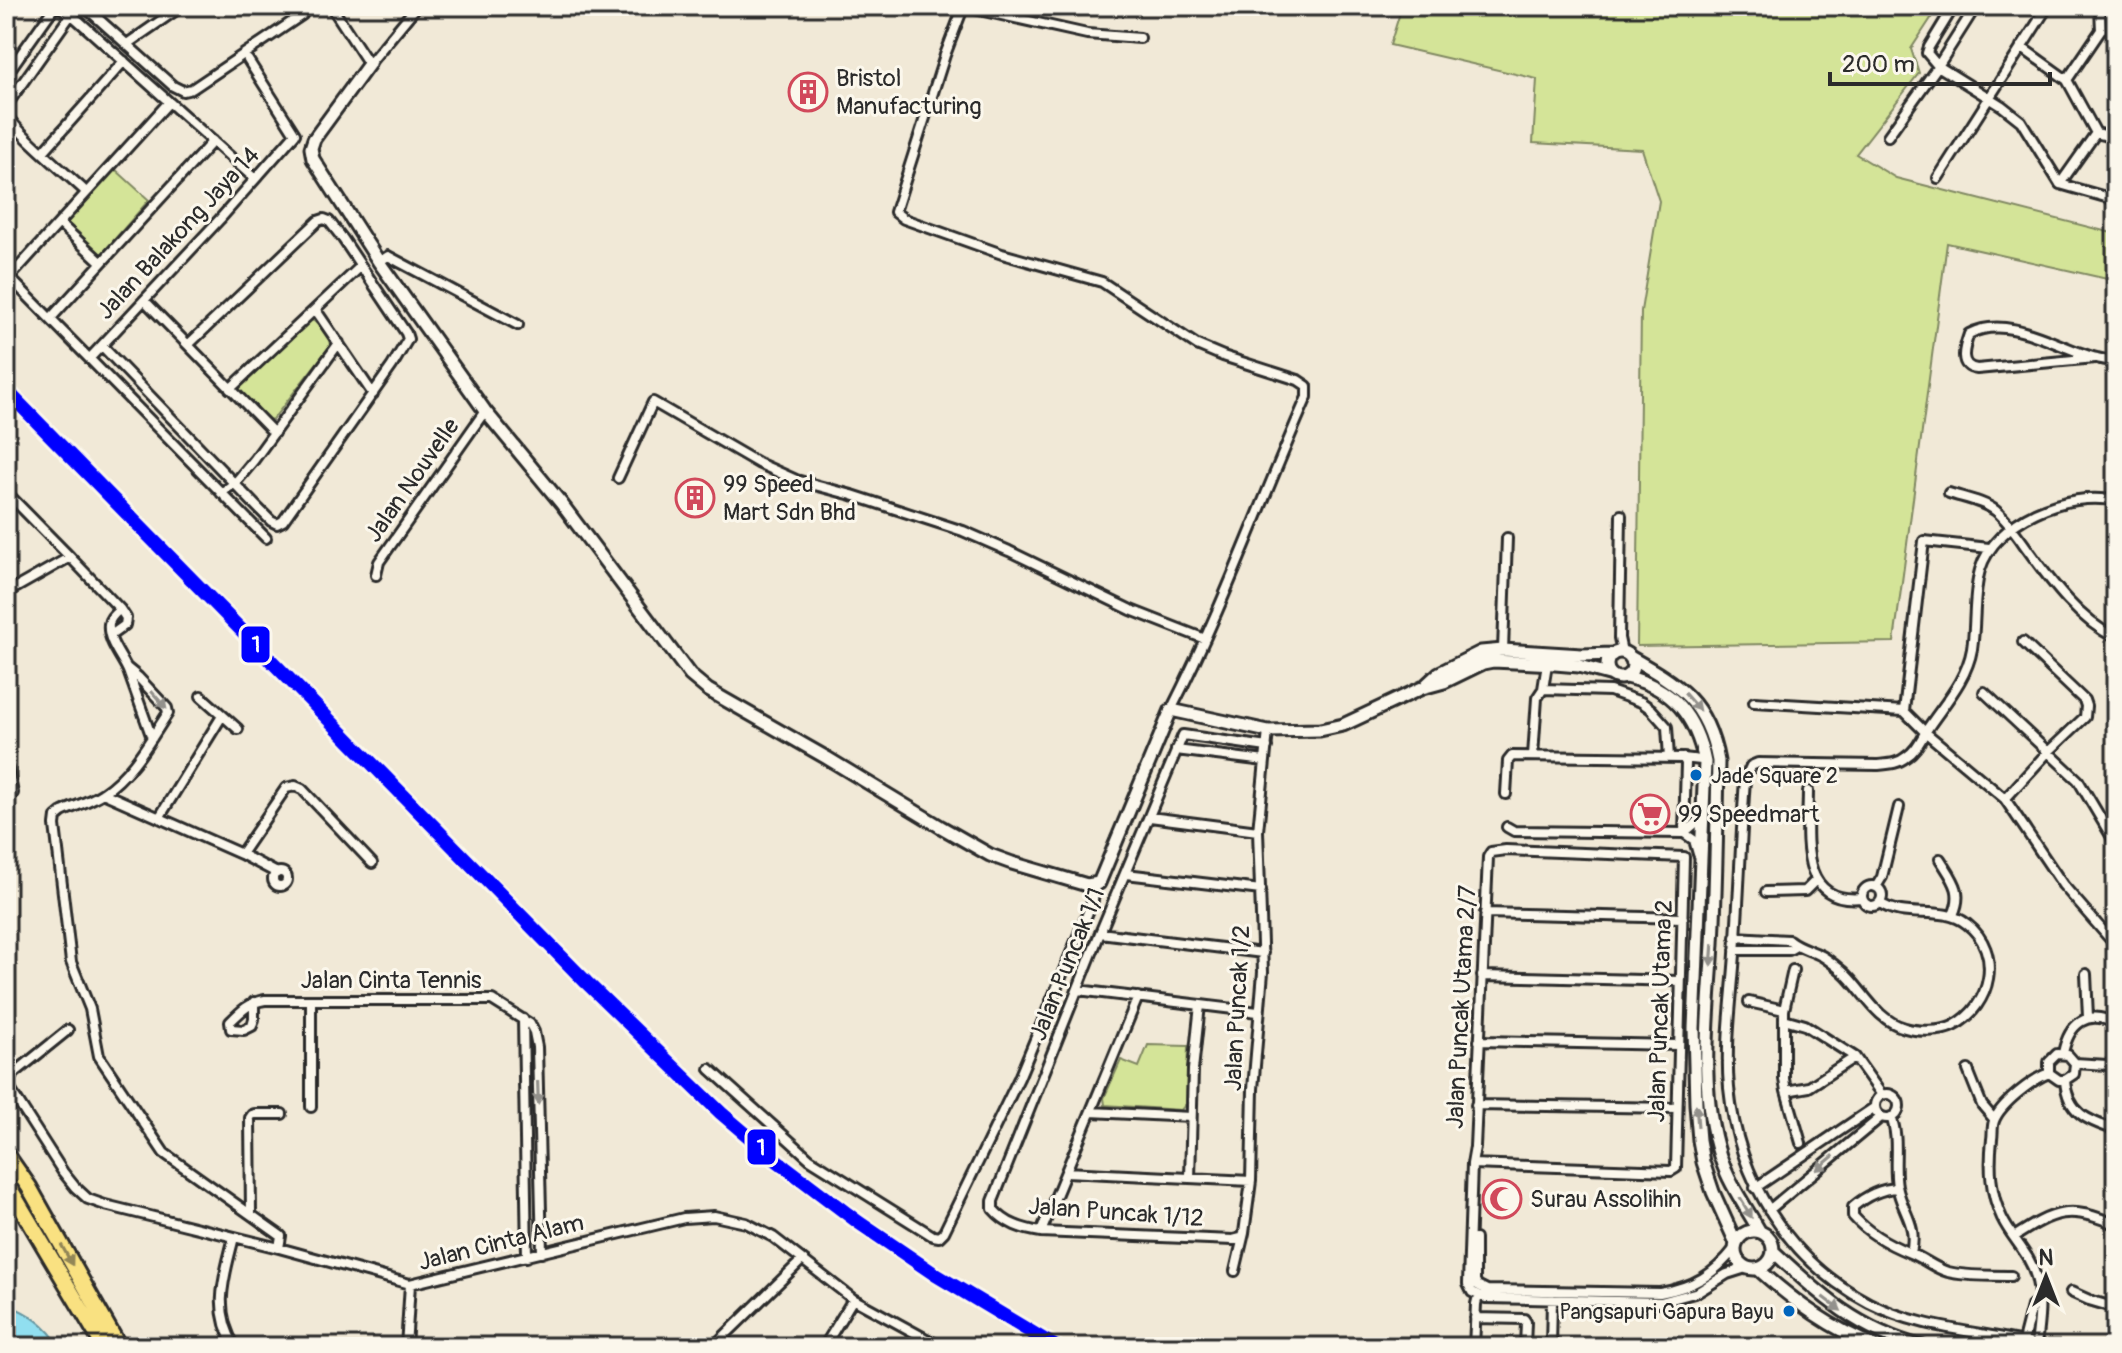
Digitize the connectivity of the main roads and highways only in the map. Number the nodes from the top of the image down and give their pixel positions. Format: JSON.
{"nodes":[{"id":1,"x":6,"y":1154,"type":"edge"},
{"id":2,"x":6,"y":1182,"type":"edge"},
{"id":3,"x":104,"y":1347,"type":"edge"},
{"id":4,"x":119,"y":1347,"type":"edge"}],
"edges":[{"from":1,"to":4,"type":"highway","one_way":true},
{"from":2,"to":3,"type":"highway"}]}
